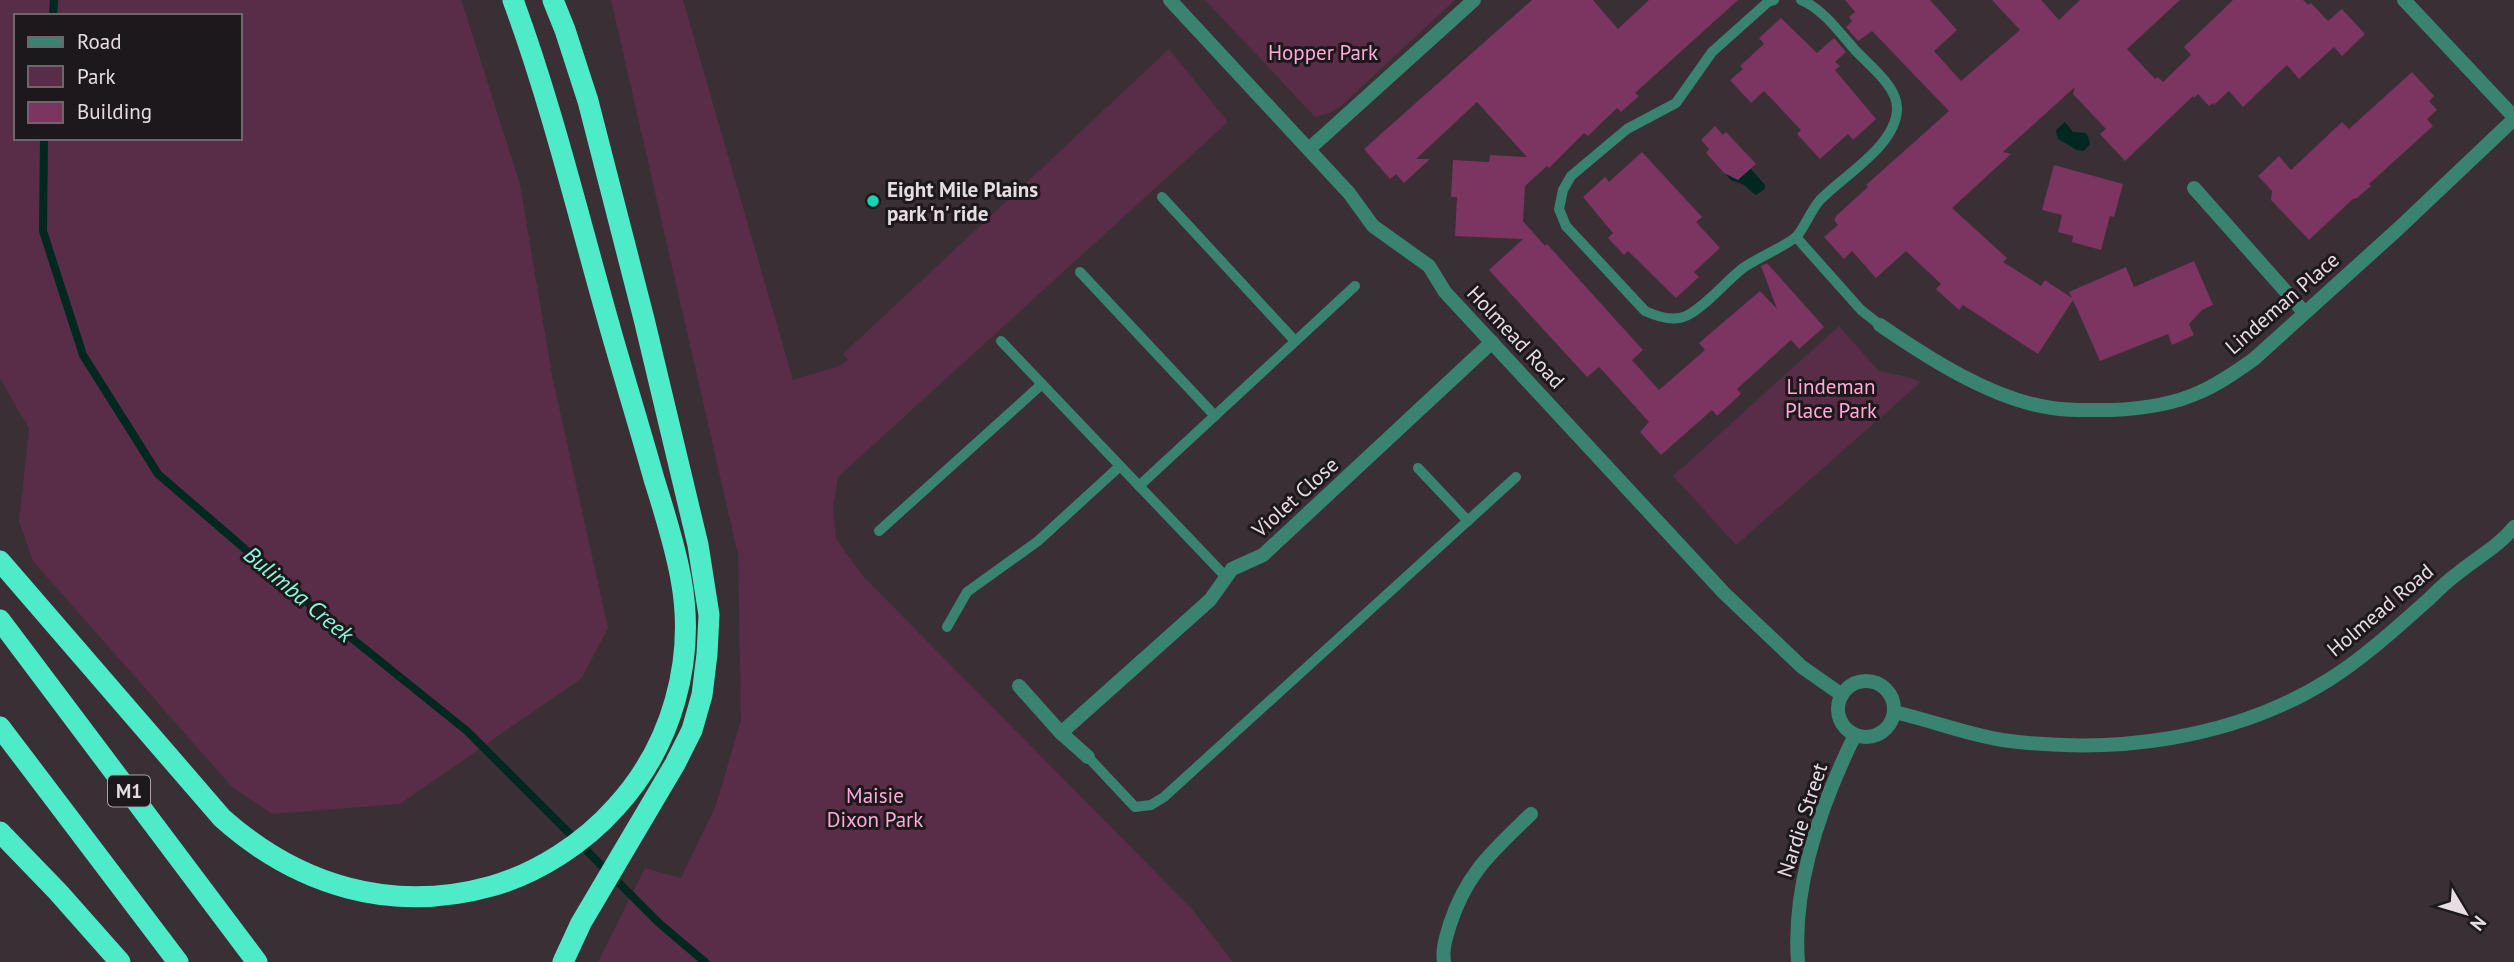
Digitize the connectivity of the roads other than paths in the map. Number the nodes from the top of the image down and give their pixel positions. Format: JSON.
{"nodes":[{"id":1,"x":513,"y":0,"type":"edge"},
{"id":2,"x":553,"y":0,"type":"edge"},
{"id":3,"x":1170,"y":0,"type":"edge"},
{"id":4,"x":1474,"y":0,"type":"edge"},
{"id":5,"x":1774,"y":0,"type":"edge"},
{"id":6,"x":1801,"y":0,"type":"edge"},
{"id":7,"x":2404,"y":0,"type":"edge"},
{"id":8,"x":2514,"y":118,"type":"edge"},
{"id":9,"x":1308,"y":149,"type":"junction"},
{"id":10,"x":2194,"y":188,"type":"dead end"},
{"id":11,"x":1162,"y":197,"type":"dead end"},
{"id":12,"x":1796,"y":237,"type":"junction"},
{"id":13,"x":1080,"y":272,"type":"dead end"},
{"id":14,"x":1355,"y":286,"type":"dead end"},
{"id":15,"x":2304,"y":312,"type":"junction"},
{"id":16,"x":1880,"y":325,"type":"joint"},
{"id":17,"x":1001,"y":341,"type":"dead end"},
{"id":18,"x":1295,"y":341,"type":"junction"},
{"id":19,"x":1492,"y":342,"type":"junction"},
{"id":20,"x":1042,"y":384,"type":"junction"},
{"id":21,"x":1214,"y":416,"type":"junction"},
{"id":22,"x":1120,"y":466,"type":"junction"},
{"id":23,"x":1418,"y":468,"type":"dead end"},
{"id":24,"x":1516,"y":477,"type":"dead end"},
{"id":25,"x":1139,"y":486,"type":"junction"},
{"id":26,"x":1468,"y":521,"type":"junction"},
{"id":27,"x":2514,"y":527,"type":"edge"},
{"id":28,"x":879,"y":531,"type":"dead end"},
{"id":29,"x":0,"y":561,"type":"edge"},
{"id":30,"x":1226,"y":577,"type":"junction"},
{"id":31,"x":0,"y":620,"type":"edge"},
{"id":32,"x":947,"y":627,"type":"dead end"},
{"id":33,"x":1019,"y":686,"type":"dead end"},
{"id":34,"x":1842,"y":695,"type":"junction"},
{"id":35,"x":1894,"y":712,"type":"junction"},
{"id":36,"x":0,"y":727,"type":"edge"},
{"id":37,"x":1061,"y":733,"type":"junction"},
{"id":38,"x":1855,"y":735,"type":"junction"},
{"id":39,"x":1087,"y":757,"type":"joint"},
{"id":40,"x":1531,"y":814,"type":"dead end"},
{"id":41,"x":0,"y":832,"type":"edge"},
{"id":42,"x":120,"y":962,"type":"edge"},
{"id":43,"x":178,"y":962,"type":"edge"},
{"id":44,"x":257,"y":962,"type":"edge"},
{"id":45,"x":563,"y":962,"type":"edge"},
{"id":46,"x":1444,"y":962,"type":"edge"},
{"id":47,"x":1798,"y":962,"type":"edge"}],
"edges":[{"from":1,"to":29,"type":"highway"},
{"from":2,"to":45,"type":"highway"},
{"from":3,"to":9,"type":"street","name":"Holmead Road"},
{"from":4,"to":9,"type":"street"},
{"from":5,"to":12,"type":"lane"},
{"from":6,"to":12,"type":"lane"},
{"from":7,"to":8,"type":"street"},
{"from":8,"to":15,"type":"street","name":"Lindeman Place"},
{"from":9,"to":19,"type":"street","name":"Holmead Road"},
{"from":10,"to":15,"type":"street"},
{"from":11,"to":18,"type":"lane"},
{"from":12,"to":16,"type":"lane"},
{"from":13,"to":21,"type":"lane"},
{"from":14,"to":18,"type":"lane"},
{"from":15,"to":16,"type":"street","name":"Lindeman Place"},
{"from":17,"to":20,"type":"lane"},
{"from":18,"to":21,"type":"lane"},
{"from":19,"to":30,"type":"street","name":"Violet Close"},
{"from":19,"to":34,"type":"street","name":"Holmead Road"},
{"from":20,"to":22,"type":"lane"},
{"from":20,"to":28,"type":"lane"},
{"from":21,"to":25,"type":"lane"},
{"from":22,"to":25,"type":"lane"},
{"from":22,"to":32,"type":"lane"},
{"from":23,"to":26,"type":"lane"},
{"from":24,"to":26,"type":"lane"},
{"from":25,"to":30,"type":"lane"},
{"from":26,"to":39,"type":"lane"},
{"from":27,"to":35,"type":"street","name":"Holmead Road"},
{"from":30,"to":37,"type":"street","name":"Violet Close"},
{"from":31,"to":44,"type":"highway","number":"M1"},
{"from":33,"to":37,"type":"street"},
{"from":34,"to":35,"type":"street"},
{"from":34,"to":38,"type":"street"},
{"from":35,"to":38,"type":"street"},
{"from":36,"to":43,"type":"highway"},
{"from":37,"to":39,"type":"street"},
{"from":38,"to":47,"type":"street","name":"Nardie Street"},
{"from":40,"to":46,"type":"street"},
{"from":41,"to":42,"type":"highway"}]}
